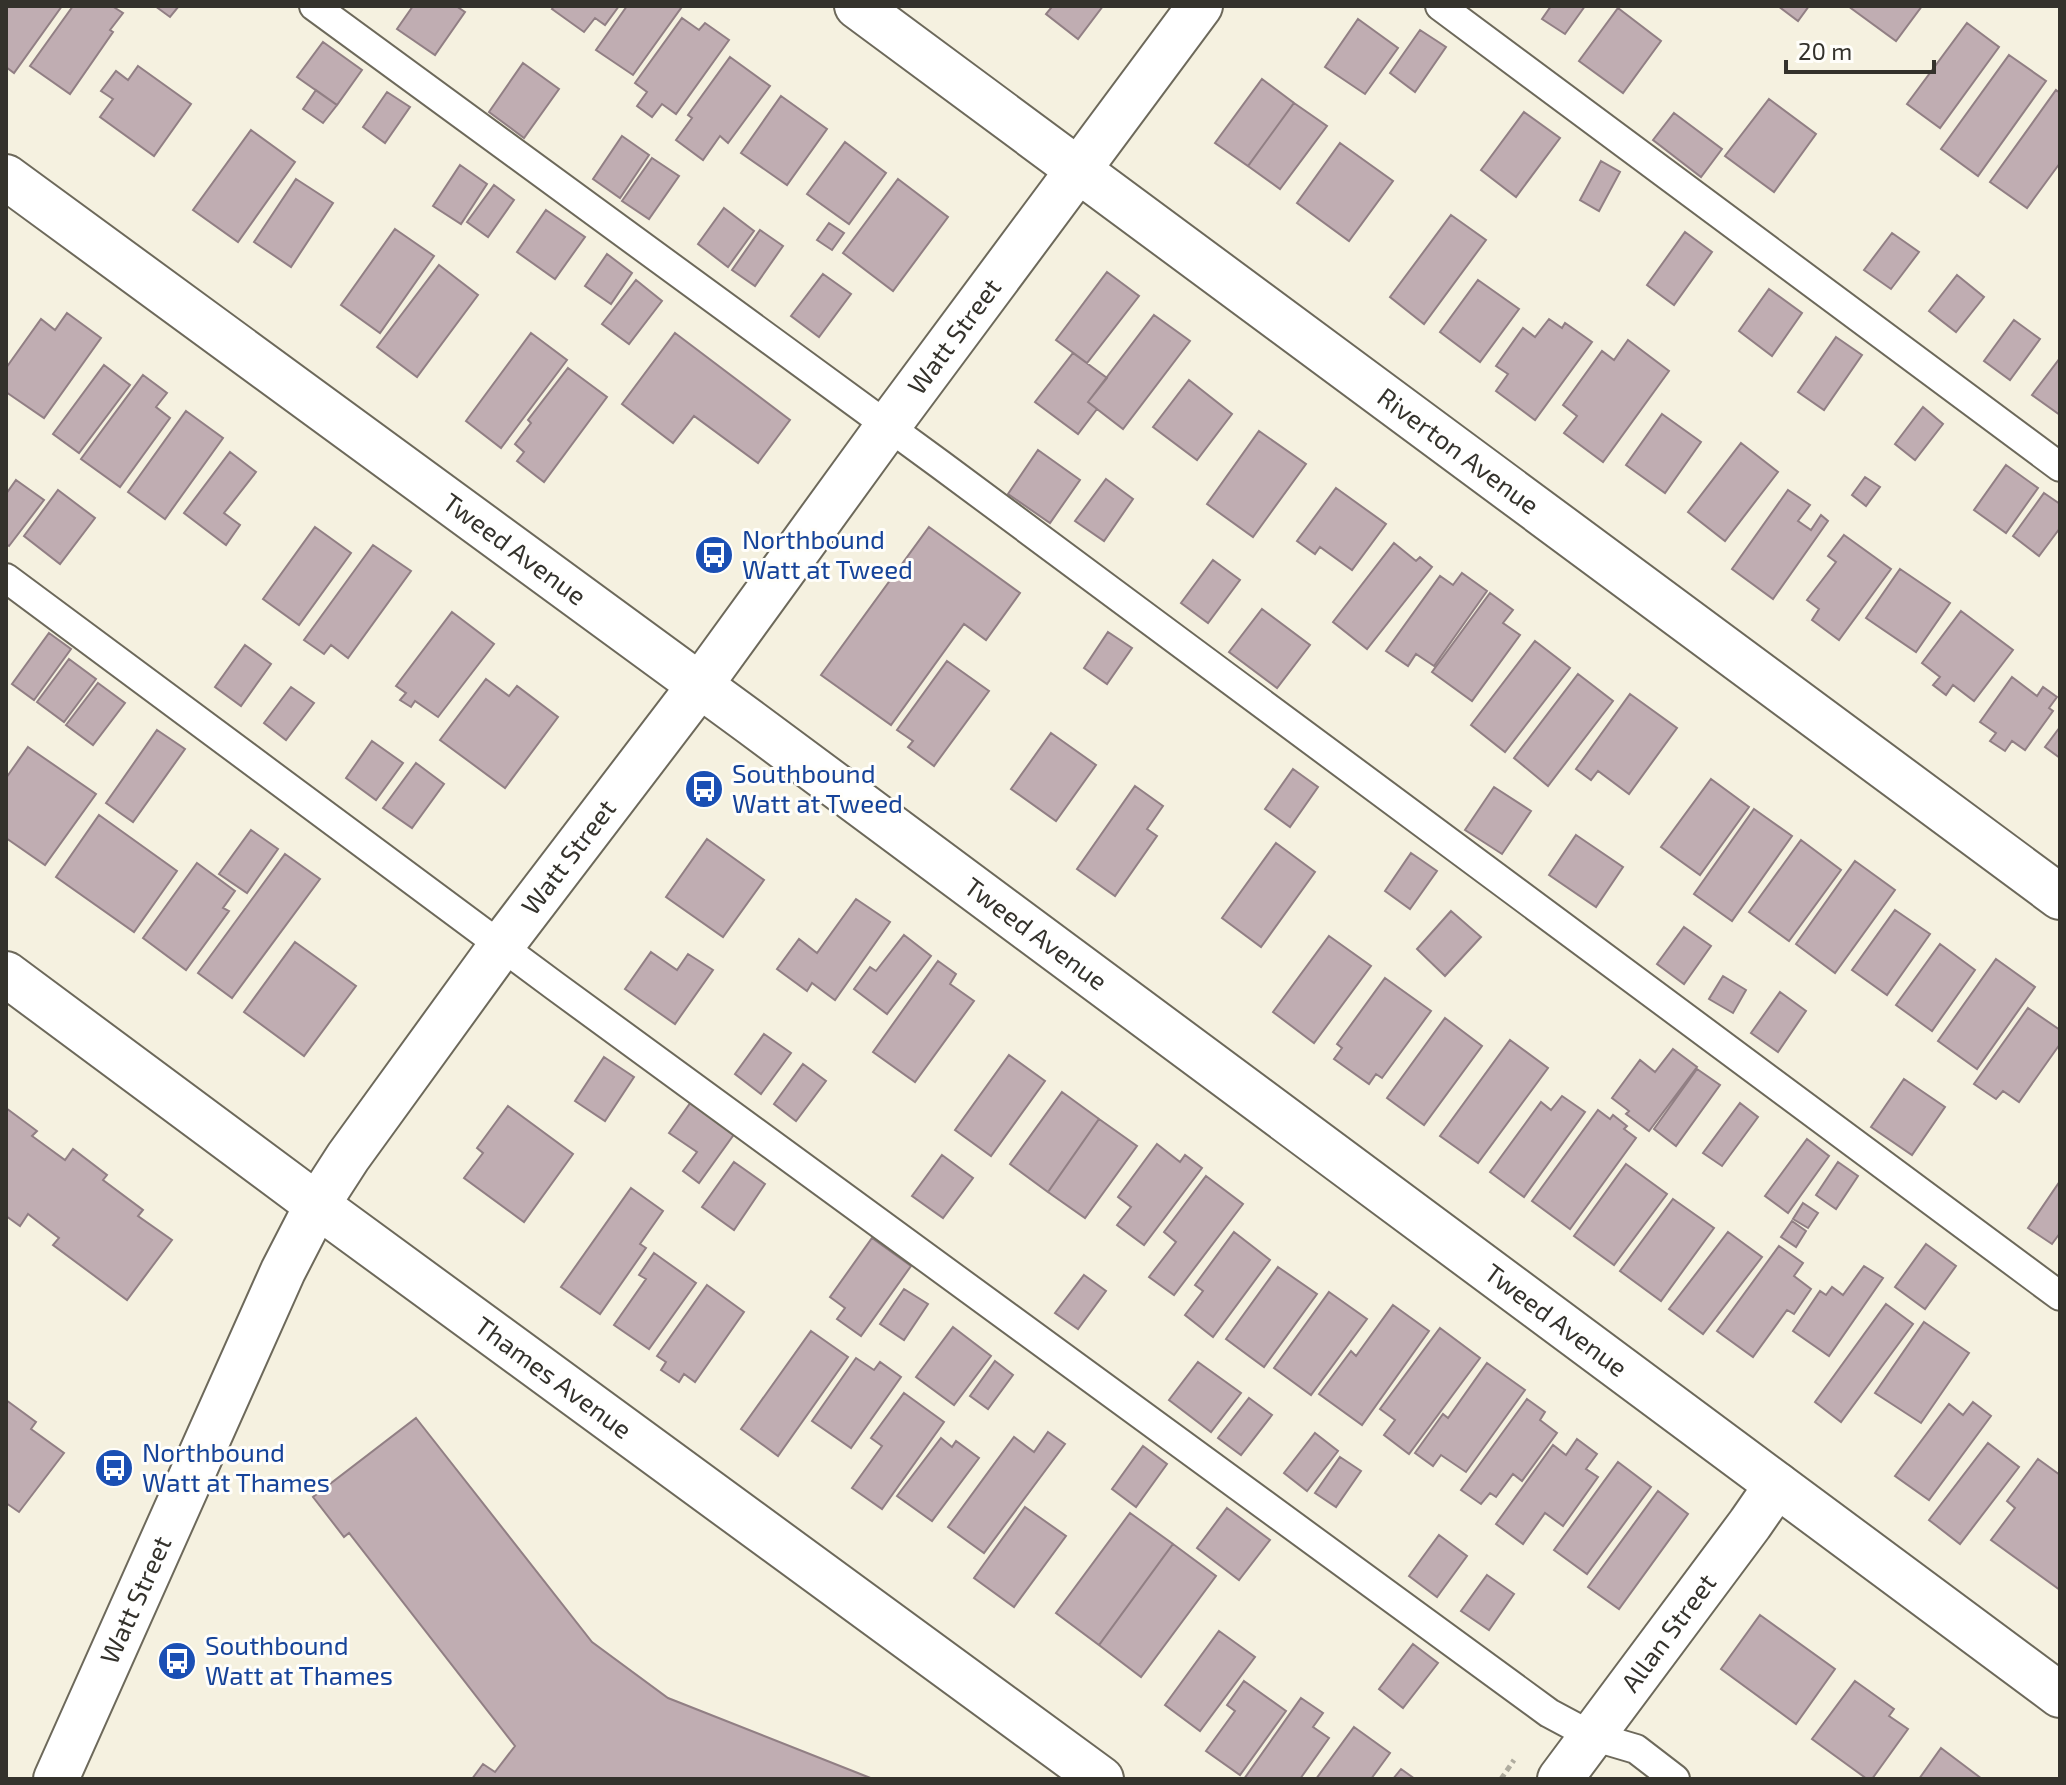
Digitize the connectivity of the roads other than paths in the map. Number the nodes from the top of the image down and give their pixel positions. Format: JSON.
{"nodes":[{"id":1,"x":314,"y":6,"type":"edge"},
{"id":2,"x":857,"y":6,"type":"edge"},
{"id":3,"x":1200,"y":6,"type":"edge"},
{"id":4,"x":1440,"y":6,"type":"edge"},
{"id":5,"x":1080,"y":170,"type":"junction"},
{"id":6,"x":6,"y":177,"type":"edge"},
{"id":7,"x":888,"y":426,"type":"junction"},
{"id":8,"x":2060,"y":467,"type":"edge"},
{"id":9,"x":6,"y":578,"type":"edge"},
{"id":10,"x":700,"y":685,"type":"junction"},
{"id":11,"x":2060,"y":897,"type":"edge"},
{"id":12,"x":501,"y":946,"type":"junction"},
{"id":13,"x":6,"y":974,"type":"edge"},
{"id":14,"x":317,"y":1205,"type":"junction"},
{"id":15,"x":2060,"y":1296,"type":"edge"},
{"id":16,"x":1777,"y":1485,"type":"junction"},
{"id":17,"x":2060,"y":1695,"type":"edge"},
{"id":18,"x":1592,"y":1736,"type":"junction"},
{"id":19,"x":56,"y":1779,"type":"edge"},
{"id":20,"x":1101,"y":1779,"type":"edge"},
{"id":21,"x":1560,"y":1779,"type":"edge"},
{"id":22,"x":1675,"y":1779,"type":"edge"}],
"edges":[{"from":1,"to":7,"type":"lane"},
{"from":2,"to":5,"type":"street","name":"Riverton Avenue"},
{"from":3,"to":5,"type":"street","name":"Watt Street"},
{"from":4,"to":8,"type":"lane"},
{"from":5,"to":7,"type":"street","name":"Watt Street"},
{"from":5,"to":11,"type":"street","name":"Riverton Avenue"},
{"from":6,"to":10,"type":"street","name":"Tweed Avenue"},
{"from":7,"to":10,"type":"street","name":"Watt Street"},
{"from":7,"to":15,"type":"lane"},
{"from":9,"to":12,"type":"lane"},
{"from":10,"to":12,"type":"street","name":"Watt Street"},
{"from":10,"to":16,"type":"street","name":"Tweed Avenue"},
{"from":12,"to":14,"type":"street","name":"Watt Street"},
{"from":12,"to":18,"type":"lane"},
{"from":13,"to":14,"type":"street","name":"Thames Avenue"},
{"from":14,"to":19,"type":"street","name":"Watt Street"},
{"from":14,"to":20,"type":"street","name":"Thames Avenue"},
{"from":16,"to":17,"type":"street","name":"Tweed Avenue"},
{"from":16,"to":18,"type":"street","name":"Allan Street"},
{"from":18,"to":21,"type":"street","name":"Allan Street"},
{"from":18,"to":22,"type":"lane"}]}
